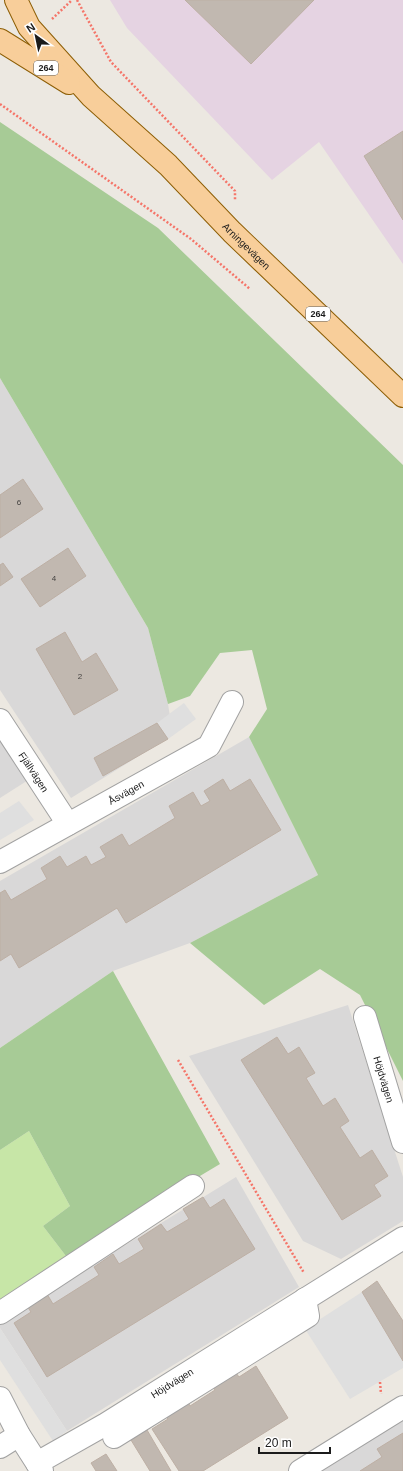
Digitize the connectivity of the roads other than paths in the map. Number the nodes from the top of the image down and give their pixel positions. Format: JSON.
{"nodes":[{"id":1,"x":7,"y":0,"type":"edge"},
{"id":2,"x":16,"y":0,"type":"edge"},
{"id":3,"x":0,"y":6,"type":"edge"},
{"id":4,"x":0,"y":40,"type":"edge"},
{"id":5,"x":91,"y":96,"type":"junction"},
{"id":6,"x":403,"y":396,"type":"edge"},
{"id":7,"x":232,"y":702,"type":"dead end"},
{"id":8,"x":0,"y":720,"type":"edge"},
{"id":9,"x":68,"y":824,"type":"junction"},
{"id":10,"x":0,"y":862,"type":"edge"},
{"id":11,"x":365,"y":1017,"type":"dead end"},
{"id":12,"x":403,"y":1142,"type":"edge"},
{"id":13,"x":193,"y":1186,"type":"dead end"},
{"id":14,"x":403,"y":1238,"type":"edge"},
{"id":15,"x":311,"y":1296,"type":"junction"},
{"id":16,"x":0,"y":1313,"type":"edge"},
{"id":17,"x":0,"y":1398,"type":"edge"},
{"id":18,"x":403,"y":1407,"type":"edge"},
{"id":19,"x":19,"y":1435,"type":"junction"},
{"id":20,"x":114,"y":1437,"type":"dead end"},
{"id":21,"x":0,"y":1447,"type":"edge"},
{"id":22,"x":40,"y":1467,"type":"edge"},
{"id":23,"x":300,"y":1471,"type":"edge"}],
"edges":[{"from":1,"to":3,"type":"main road"},
{"from":2,"to":5,"type":"main road","name":"Arningevägen","number":"264"},
{"from":4,"to":5,"type":"main road","name":"Arningevägen","number":"264"},
{"from":5,"to":6,"type":"main road","name":"Arningevägen","number":"264"},
{"from":7,"to":9,"type":"street","name":"Åsvägen"},
{"from":8,"to":9,"type":"street","name":"Fjällvägen"},
{"from":9,"to":10,"type":"street","name":"Åsvägen"},
{"from":11,"to":12,"type":"street","name":"Höjdvägen"},
{"from":13,"to":16,"type":"street"},
{"from":14,"to":15,"type":"street","name":"Höjdvägen"},
{"from":15,"to":20,"type":"street","name":"Höjdvägen"},
{"from":15,"to":22,"type":"street","name":"Höjdvägen"},
{"from":17,"to":19,"type":"street","name":"Höjdvägen"},
{"from":18,"to":23,"type":"street"},
{"from":19,"to":21,"type":"street"},
{"from":19,"to":22,"type":"street","name":"Höjdvägen"}]}
